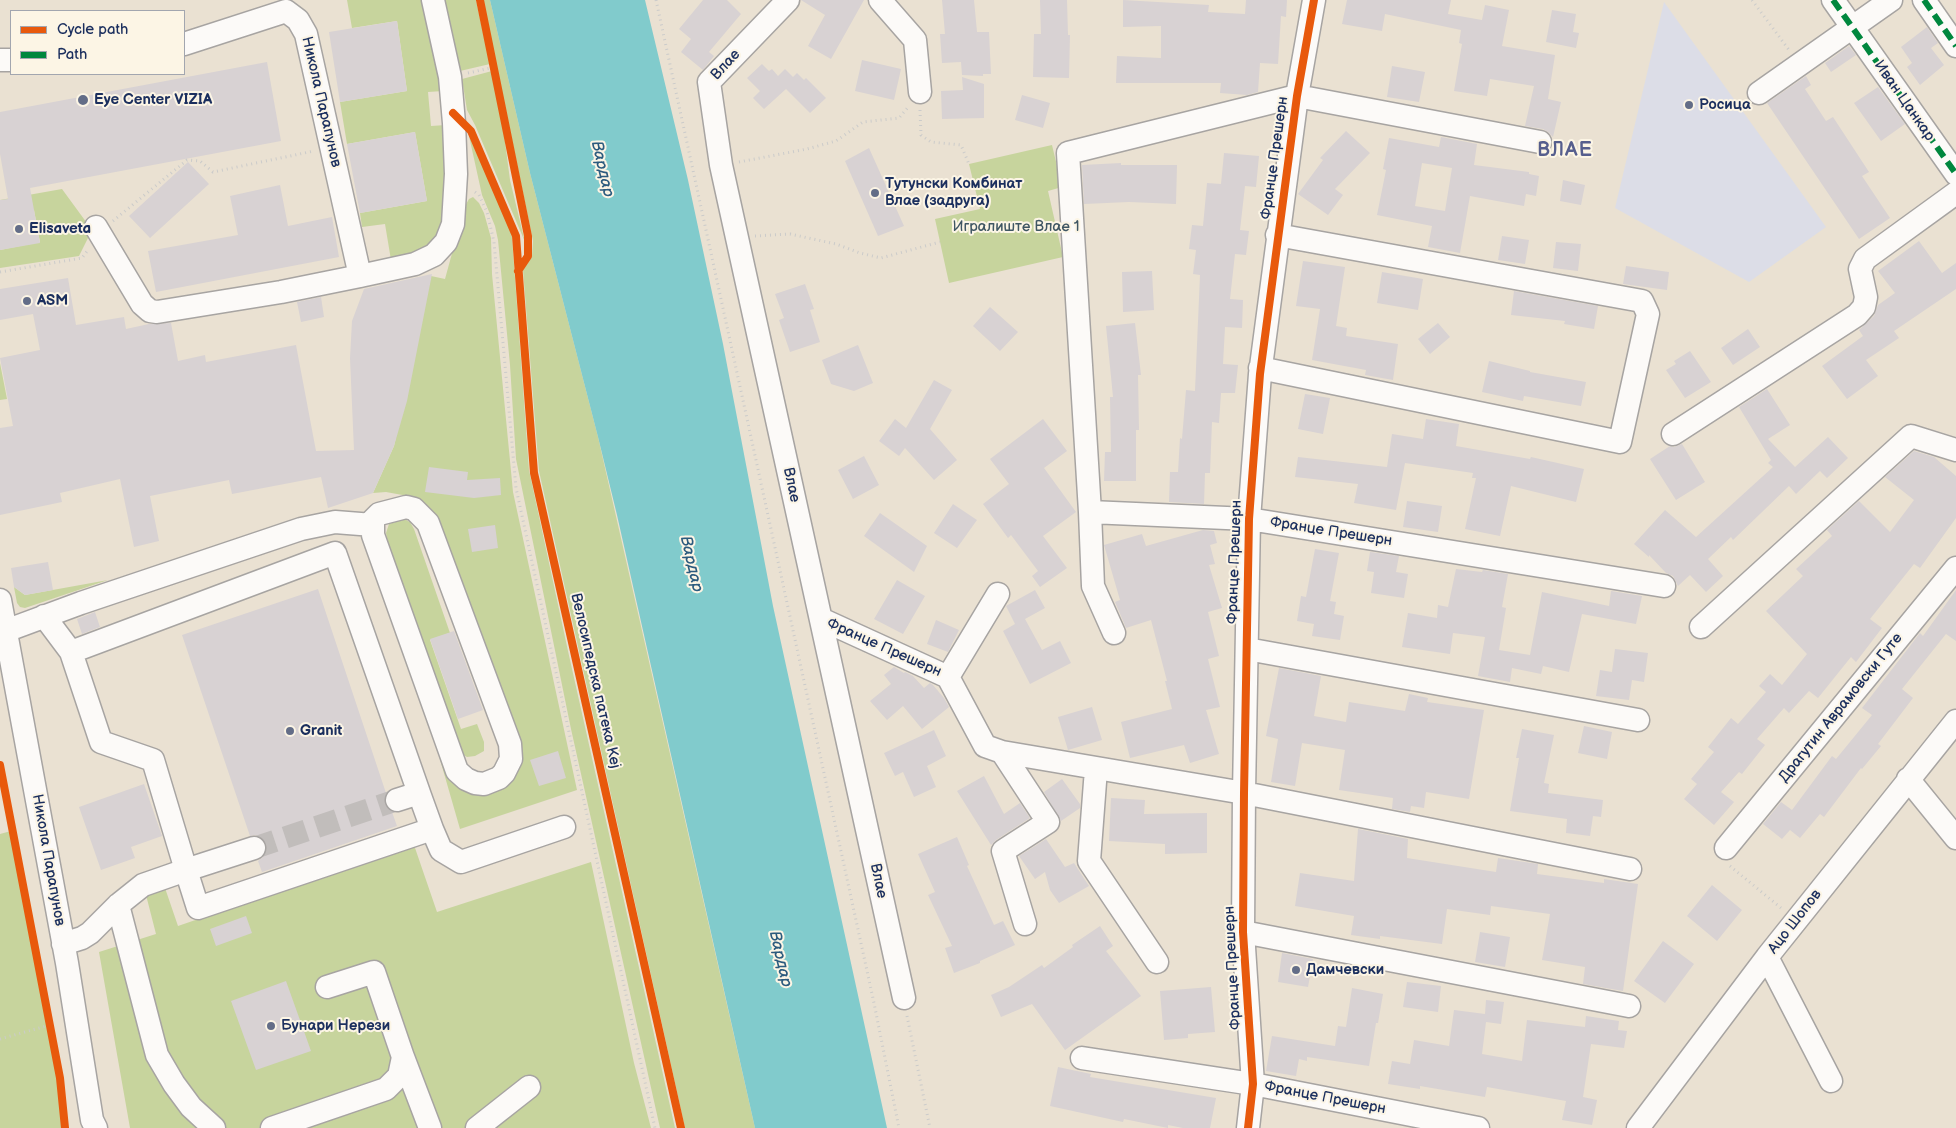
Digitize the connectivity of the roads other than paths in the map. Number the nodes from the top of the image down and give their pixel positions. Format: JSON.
{"nodes":[{"id":1,"x":434,"y":0,"type":"edge"},
{"id":2,"x":788,"y":0,"type":"edge"},
{"id":3,"x":880,"y":0,"type":"edge"},
{"id":4,"x":1314,"y":0,"type":"edge"},
{"id":5,"x":1833,"y":0,"type":"edge"},
{"id":6,"x":1891,"y":0,"type":"edge"},
{"id":7,"x":1924,"y":0,"type":"edge"},
{"id":8,"x":1852,"y":27,"type":"junction"},
{"id":9,"x":185,"y":44,"type":"edge"},
{"id":10,"x":1956,"y":46,"type":"edge"},
{"id":11,"x":920,"y":92,"type":"road end"},
{"id":12,"x":1759,"y":93,"type":"dead end"},
{"id":13,"x":1297,"y":96,"type":"junction"},
{"id":14,"x":1540,"y":142,"type":"dead end"},
{"id":15,"x":1956,"y":174,"type":"edge"},
{"id":16,"x":1956,"y":193,"type":"edge"},
{"id":17,"x":97,"y":230,"type":"road end"},
{"id":18,"x":1278,"y":235,"type":"junction"},
{"id":19,"x":360,"y":276,"type":"junction"},
{"id":20,"x":1260,"y":368,"type":"junction"},
{"id":21,"x":1674,"y":434,"type":"dead end"},
{"id":22,"x":1956,"y":450,"type":"edge"},
{"id":23,"x":1090,"y":512,"type":"junction"},
{"id":24,"x":1249,"y":519,"type":"junction"},
{"id":25,"x":373,"y":525,"type":"junction"},
{"id":26,"x":1956,"y":568,"type":"edge"},
{"id":27,"x":1664,"y":586,"type":"dead end"},
{"id":28,"x":998,"y":594,"type":"dead end"},
{"id":29,"x":0,"y":600,"type":"edge"},
{"id":30,"x":44,"y":616,"type":"junction"},
{"id":31,"x":820,"y":619,"type":"junction"},
{"id":32,"x":1701,"y":628,"type":"dead end"},
{"id":33,"x":3,"y":632,"type":"edge"},
{"id":34,"x":1114,"y":633,"type":"dead end"},
{"id":35,"x":1247,"y":649,"type":"junction"},
{"id":36,"x":71,"y":652,"type":"junction"},
{"id":37,"x":948,"y":676,"type":"junction"},
{"id":38,"x":1638,"y":720,"type":"dead end"},
{"id":39,"x":1956,"y":720,"type":"edge"},
{"id":40,"x":1002,"y":752,"type":"junction"},
{"id":41,"x":1096,"y":769,"type":"junction"},
{"id":42,"x":1908,"y":779,"type":"junction"},
{"id":43,"x":420,"y":792,"type":"junction"},
{"id":44,"x":1244,"y":794,"type":"junction"},
{"id":45,"x":397,"y":800,"type":"tunnel mouth"},
{"id":46,"x":564,"y":827,"type":"dead end"},
{"id":47,"x":432,"y":829,"type":"junction"},
{"id":48,"x":1956,"y":838,"type":"edge"},
{"id":49,"x":254,"y":848,"type":"tunnel mouth"},
{"id":50,"x":1726,"y":848,"type":"road end"},
{"id":51,"x":1630,"y":869,"type":"dead end"},
{"id":52,"x":186,"y":870,"type":"junction"},
{"id":53,"x":118,"y":905,"type":"junction"},
{"id":54,"x":1025,"y":924,"type":"dead end"},
{"id":55,"x":1243,"y":932,"type":"junction"},
{"id":56,"x":63,"y":944,"type":"junction"},
{"id":57,"x":1767,"y":957,"type":"junction"},
{"id":58,"x":1157,"y":962,"type":"dead end"},
{"id":59,"x":327,"y":987,"type":"dead end"},
{"id":60,"x":904,"y":998,"type":"road end"},
{"id":61,"x":1629,"y":1006,"type":"dead end"},
{"id":62,"x":403,"y":1057,"type":"junction"},
{"id":63,"x":1082,"y":1058,"type":"dead end"},
{"id":64,"x":1830,"y":1081,"type":"dead end"},
{"id":65,"x":1253,"y":1084,"type":"junction"},
{"id":66,"x":529,"y":1087,"type":"dead end"},
{"id":67,"x":93,"y":1125,"type":"edge"},
{"id":68,"x":214,"y":1128,"type":"edge"},
{"id":69,"x":272,"y":1128,"type":"edge"},
{"id":70,"x":430,"y":1128,"type":"edge"},
{"id":71,"x":477,"y":1128,"type":"edge"},
{"id":72,"x":1248,"y":1128,"type":"edge"},
{"id":73,"x":1478,"y":1128,"type":"edge"},
{"id":74,"x":1638,"y":1128,"type":"edge"}],
"edges":[{"from":1,"to":19,"type":"street"},
{"from":2,"to":31,"type":"street","name":"Влае"},
{"from":3,"to":11,"type":"street"},
{"from":4,"to":13,"type":"street","name":"Францe Прешерн"},
{"from":5,"to":8,"type":"street","name":"Иван Цанкар"},
{"from":6,"to":8,"type":"street"},
{"from":7,"to":10,"type":"street"},
{"from":8,"to":12,"type":"street"},
{"from":8,"to":15,"type":"street","name":"Иван Цанкар"},
{"from":9,"to":19,"type":"street","name":"Никола Парапунов"},
{"from":13,"to":14,"type":"street","name":"Францe Прешерн"},
{"from":13,"to":18,"type":"street","name":"Францe Прешерн"},
{"from":13,"to":23,"type":"street","name":"Францe Прешерн"},
{"from":16,"to":21,"type":"street"},
{"from":17,"to":19,"type":"street"},
{"from":18,"to":20,"type":"street","name":"Францe Прешерн"},
{"from":18,"to":20,"type":"street","name":"Францe Прешерн"},
{"from":20,"to":24,"type":"street","name":"Францe Прешерн"},
{"from":22,"to":32,"type":"street"},
{"from":23,"to":24,"type":"street","name":"Франце Прешерн"},
{"from":23,"to":34,"type":"street"},
{"from":24,"to":27,"type":"street","name":"Франце Прешерн"},
{"from":24,"to":35,"type":"street","name":"Францe Прешерн"},
{"from":25,"to":25,"type":"street"},
{"from":25,"to":30,"type":"street"},
{"from":26,"to":50,"type":"street","name":"Драгутин Аврамовски Гуте"},
{"from":28,"to":37,"type":"street","name":"Франце Прешерн"},
{"from":29,"to":33,"type":"street","name":"Никола Парапунов"},
{"from":30,"to":33,"type":"street"},
{"from":30,"to":36,"type":"street"},
{"from":31,"to":37,"type":"street","name":"Франце Прешерн"},
{"from":31,"to":60,"type":"street","name":"Влае"},
{"from":33,"to":56,"type":"street","name":"Никола Парапунов"},
{"from":35,"to":38,"type":"street"},
{"from":35,"to":44,"type":"street","name":"Францe Прешерн"},
{"from":36,"to":43,"type":"street"},
{"from":36,"to":52,"type":"street"},
{"from":37,"to":40,"type":"street","name":"Франце Прешерн"},
{"from":39,"to":42,"type":"street","name":"Ацо Шопов"},
{"from":40,"to":41,"type":"street","name":"Франце Прешерн"},
{"from":40,"to":54,"type":"street","name":"Франце Прешерн"},
{"from":41,"to":44,"type":"street","name":"Франце Прешерн"},
{"from":41,"to":58,"type":"street"},
{"from":42,"to":48,"type":"street"},
{"from":42,"to":57,"type":"street","name":"Ацо Шопов"},
{"from":43,"to":45,"type":"street"},
{"from":43,"to":47,"type":"street"},
{"from":44,"to":51,"type":"street","name":"Франце Прешерн"},
{"from":44,"to":55,"type":"street","name":"Францe Прешерн"},
{"from":46,"to":47,"type":"street"},
{"from":47,"to":52,"type":"street"},
{"from":49,"to":52,"type":"street"},
{"from":52,"to":53,"type":"street"},
{"from":53,"to":56,"type":"street"},
{"from":53,"to":68,"type":"street"},
{"from":55,"to":61,"type":"street"},
{"from":55,"to":65,"type":"street","name":"Францe Прешерн"},
{"from":56,"to":67,"type":"street","name":"Никола Парапунов"},
{"from":57,"to":64,"type":"street"},
{"from":57,"to":74,"type":"street","name":"Ацо Шопов"},
{"from":59,"to":62,"type":"street"},
{"from":62,"to":69,"type":"street"},
{"from":62,"to":70,"type":"street"},
{"from":63,"to":65,"type":"street","name":"Франце Прешерн"},
{"from":65,"to":72,"type":"street","name":"Францe Прешерн"},
{"from":65,"to":73,"type":"street","name":"Франце Прешерн"},
{"from":66,"to":71,"type":"street"}]}
